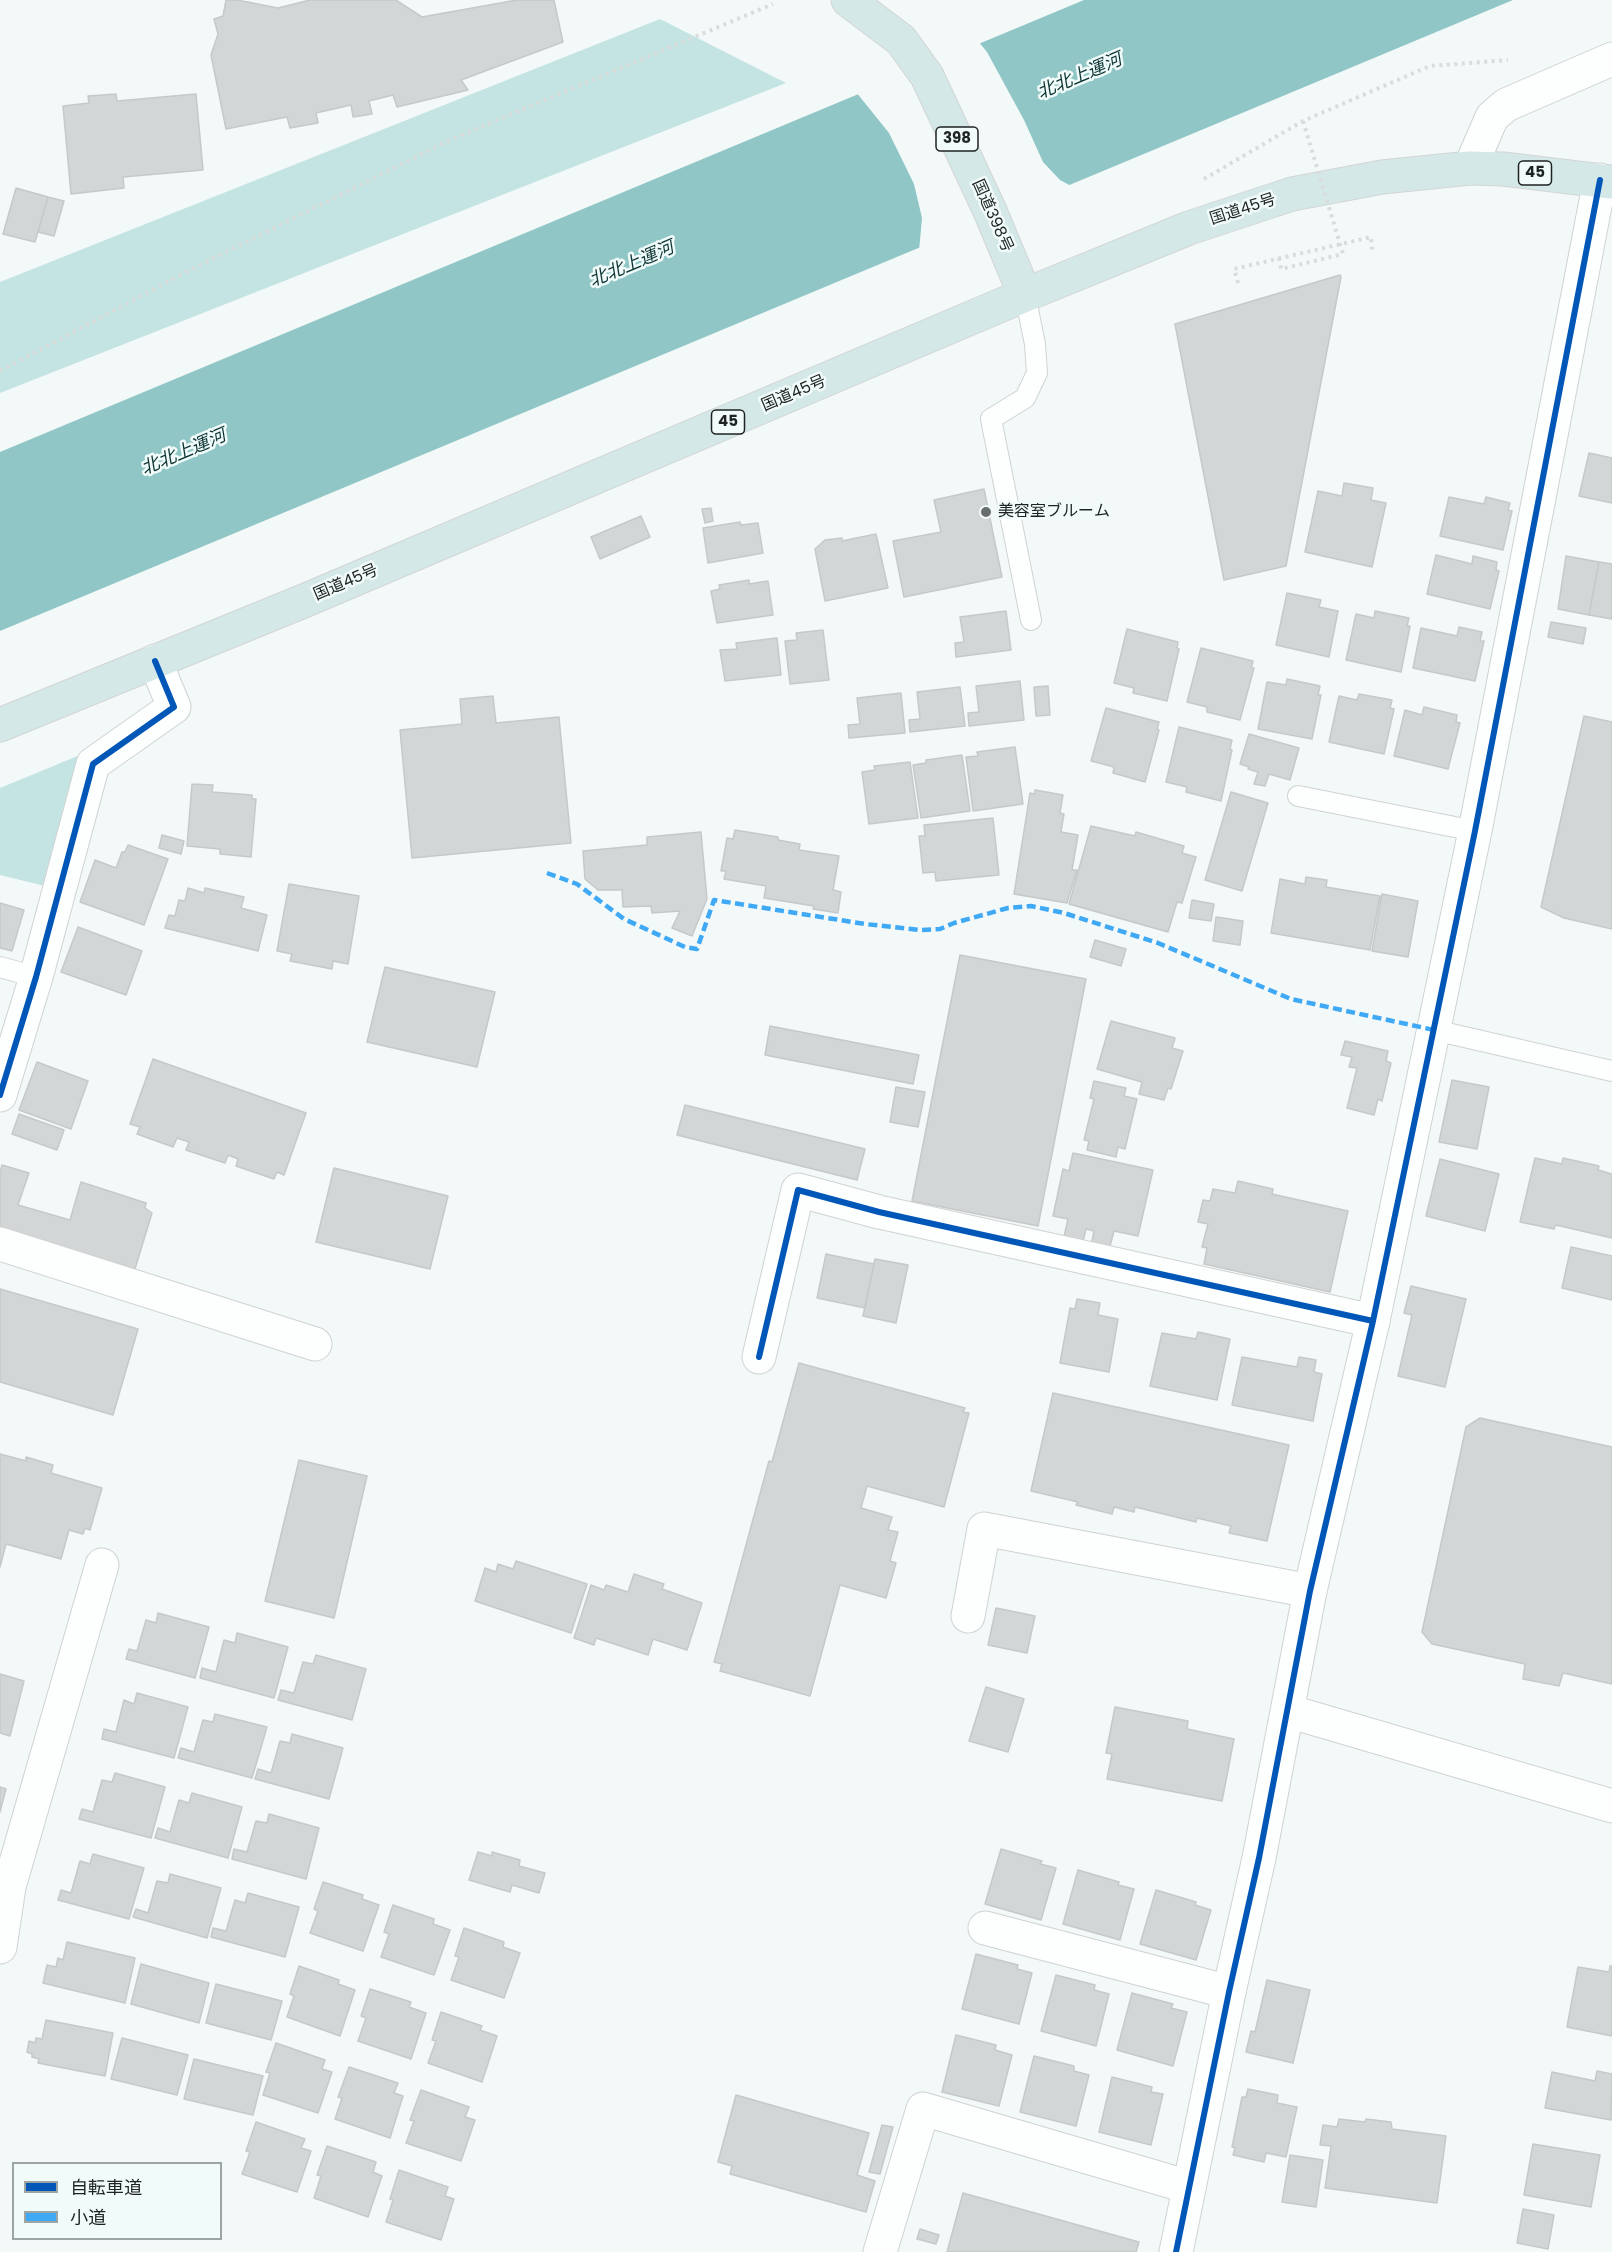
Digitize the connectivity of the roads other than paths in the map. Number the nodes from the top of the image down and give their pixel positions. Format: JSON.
{"nodes":[{"id":1,"x":848,"y":0,"type":"edge"},
{"id":2,"x":1612,"y":59,"type":"edge"},
{"id":3,"x":1470,"y":168,"type":"junction"},
{"id":4,"x":1606,"y":181,"type":"edge"},
{"id":5,"x":1025,"y":295,"type":"junction"},
{"id":6,"x":1031,"y":620,"type":"dead end"},
{"id":7,"x":155,"y":661,"type":"junction"},
{"id":8,"x":0,"y":725,"type":"edge"},
{"id":9,"x":1298,"y":796,"type":"dead end"},
{"id":10,"x":1475,"y":831,"type":"junction"},
{"id":11,"x":0,"y":967,"type":"edge"},
{"id":12,"x":36,"y":977,"type":"junction"},
{"id":13,"x":1434,"y":1030,"type":"junction"},
{"id":14,"x":1612,"y":1071,"type":"edge"},
{"id":15,"x":0,"y":1095,"type":"edge"},
{"id":16,"x":0,"y":1244,"type":"edge"},
{"id":17,"x":1373,"y":1321,"type":"junction"},
{"id":18,"x":315,"y":1344,"type":"dead end"},
{"id":19,"x":759,"y":1357,"type":"dead end"},
{"id":20,"x":102,"y":1565,"type":"dead end"},
{"id":21,"x":1310,"y":1591,"type":"junction"},
{"id":22,"x":968,"y":1616,"type":"dead end"},
{"id":23,"x":1288,"y":1710,"type":"junction"},
{"id":24,"x":1612,"y":1806,"type":"edge"},
{"id":25,"x":985,"y":1928,"type":"dead end"},
{"id":26,"x":0,"y":1947,"type":"edge"},
{"id":27,"x":1229,"y":1992,"type":"junction"},
{"id":28,"x":1189,"y":2187,"type":"junction"},
{"id":29,"x":880,"y":2252,"type":"edge"},
{"id":30,"x":1176,"y":2252,"type":"edge"}],
"edges":[{"from":1,"to":5,"type":"highway","name":"国道398号","number":"398"},
{"from":2,"to":3,"type":"street"},
{"from":3,"to":4,"type":"highway","name":"国道45号","number":"45"},
{"from":3,"to":5,"type":"highway","name":"国道45号","number":"45"},
{"from":4,"to":10,"type":"street"},
{"from":5,"to":6,"type":"lane"},
{"from":5,"to":7,"type":"highway","name":"国道45号","number":"45"},
{"from":7,"to":8,"type":"highway","name":"国道45号","number":"45"},
{"from":7,"to":12,"type":"street"},
{"from":9,"to":10,"type":"lane"},
{"from":10,"to":13,"type":"street"},
{"from":11,"to":12,"type":"lane"},
{"from":12,"to":15,"type":"street"},
{"from":13,"to":14,"type":"lane"},
{"from":13,"to":17,"type":"street"},
{"from":16,"to":18,"type":"street"},
{"from":17,"to":19,"type":"street"},
{"from":17,"to":21,"type":"street"},
{"from":20,"to":26,"type":"street"},
{"from":21,"to":22,"type":"street"},
{"from":21,"to":23,"type":"street"},
{"from":23,"to":24,"type":"street"},
{"from":23,"to":27,"type":"street"},
{"from":25,"to":27,"type":"street"},
{"from":27,"to":28,"type":"street"},
{"from":28,"to":29,"type":"street"},
{"from":28,"to":30,"type":"street"}]}
